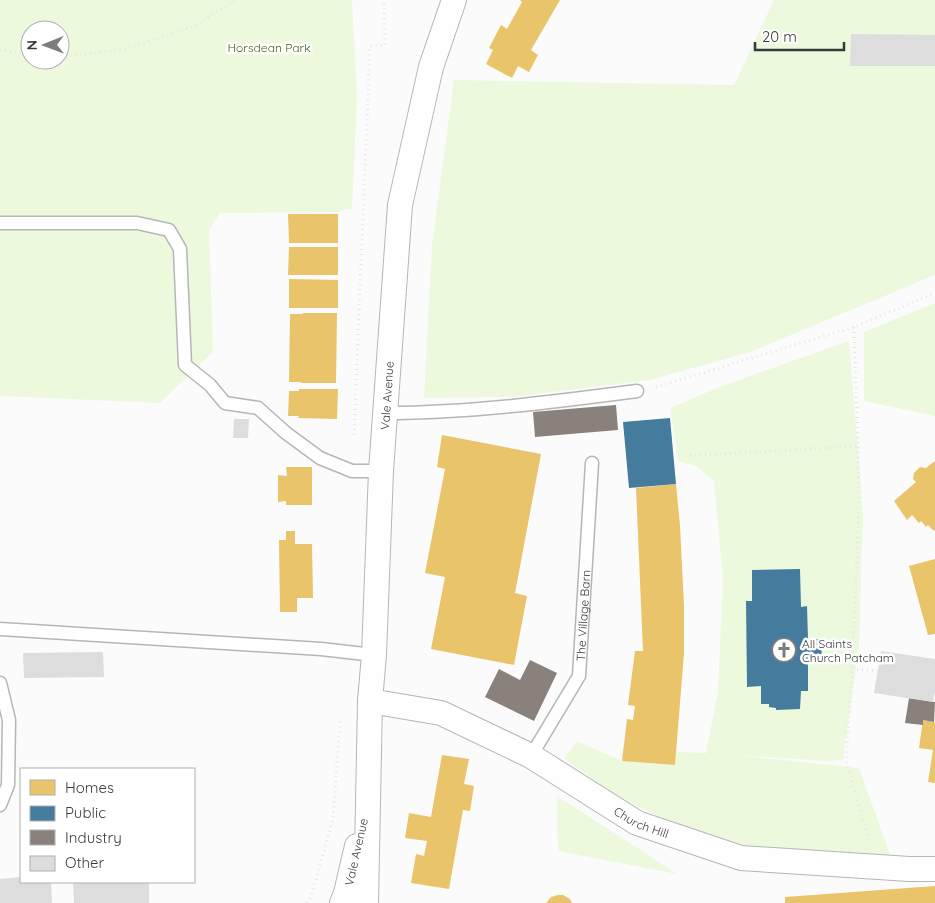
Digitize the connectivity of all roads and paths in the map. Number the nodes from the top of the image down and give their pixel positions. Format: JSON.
{"nodes":[{"id":1,"x":235,"y":0,"type":"edge"},
{"id":2,"x":384,"y":0,"type":"edge"},
{"id":3,"x":454,"y":0,"type":"edge"},
{"id":4,"x":386,"y":45,"type":"dead end"},
{"id":5,"x":0,"y":50,"type":"edge"},
{"id":6,"x":20,"y":54,"type":"edge"},
{"id":7,"x":70,"y":56,"type":"edge"},
{"id":8,"x":0,"y":223,"type":"edge"},
{"id":9,"x":935,"y":293,"type":"edge"},
{"id":10,"x":854,"y":327,"type":"junction"},
{"id":11,"x":637,"y":391,"type":"joint"},
{"id":12,"x":385,"y":413,"type":"junction"},
{"id":13,"x":858,"y":446,"type":"junction"},
{"id":14,"x":685,"y":456,"type":"dead end"},
{"id":15,"x":592,"y":463,"type":"dead end"},
{"id":16,"x":381,"y":471,"type":"junction"},
{"id":17,"x":0,"y":629,"type":"edge"},
{"id":18,"x":374,"y":654,"type":"junction"},
{"id":19,"x":852,"y":669,"type":"junction"},
{"id":20,"x":878,"y":671,"type":"dead end"},
{"id":21,"x":0,"y":683,"type":"edge"},
{"id":22,"x":370,"y":701,"type":"junction"},
{"id":23,"x":531,"y":756,"type":"junction"},
{"id":24,"x":368,"y":800,"type":"junction"},
{"id":25,"x":0,"y":805,"type":"edge"},
{"id":26,"x":878,"y":866,"type":"junction"},
{"id":27,"x":935,"y":869,"type":"edge"},
{"id":28,"x":342,"y":903,"type":"edge"},
{"id":29,"x":366,"y":903,"type":"edge"}],
"edges":[{"from":1,"to":7,"type":"path"},
{"from":2,"to":4,"type":"path"},
{"from":3,"to":12,"type":"street","name":"Vale Avenue"},
{"from":5,"to":6,"type":"path"},
{"from":8,"to":16,"type":"lane"},
{"from":9,"to":10,"type":"path"},
{"from":10,"to":11,"type":"path"},
{"from":10,"to":13,"type":"path"},
{"from":11,"to":12,"type":"lane"},
{"from":12,"to":16,"type":"street","name":"Vale Avenue"},
{"from":13,"to":14,"type":"path"},
{"from":13,"to":19,"type":"path"},
{"from":15,"to":23,"type":"lane","name":"The Village Barn"},
{"from":16,"to":18,"type":"street","name":"Vale Avenue"},
{"from":17,"to":18,"type":"lane"},
{"from":18,"to":22,"type":"street","name":"Vale Avenue"},
{"from":19,"to":20,"type":"path"},
{"from":19,"to":26,"type":"path"},
{"from":21,"to":25,"type":"lane"},
{"from":22,"to":23,"type":"street","name":"Church Hill"},
{"from":22,"to":24,"type":"street","name":"Vale Avenue"},
{"from":23,"to":26,"type":"street","name":"Church Hill"},
{"from":24,"to":28,"type":"street","name":"Vale Avenue"},
{"from":24,"to":29,"type":"street","name":"Vale Avenue"},
{"from":26,"to":27,"type":"street","name":"Church Hill"}]}
